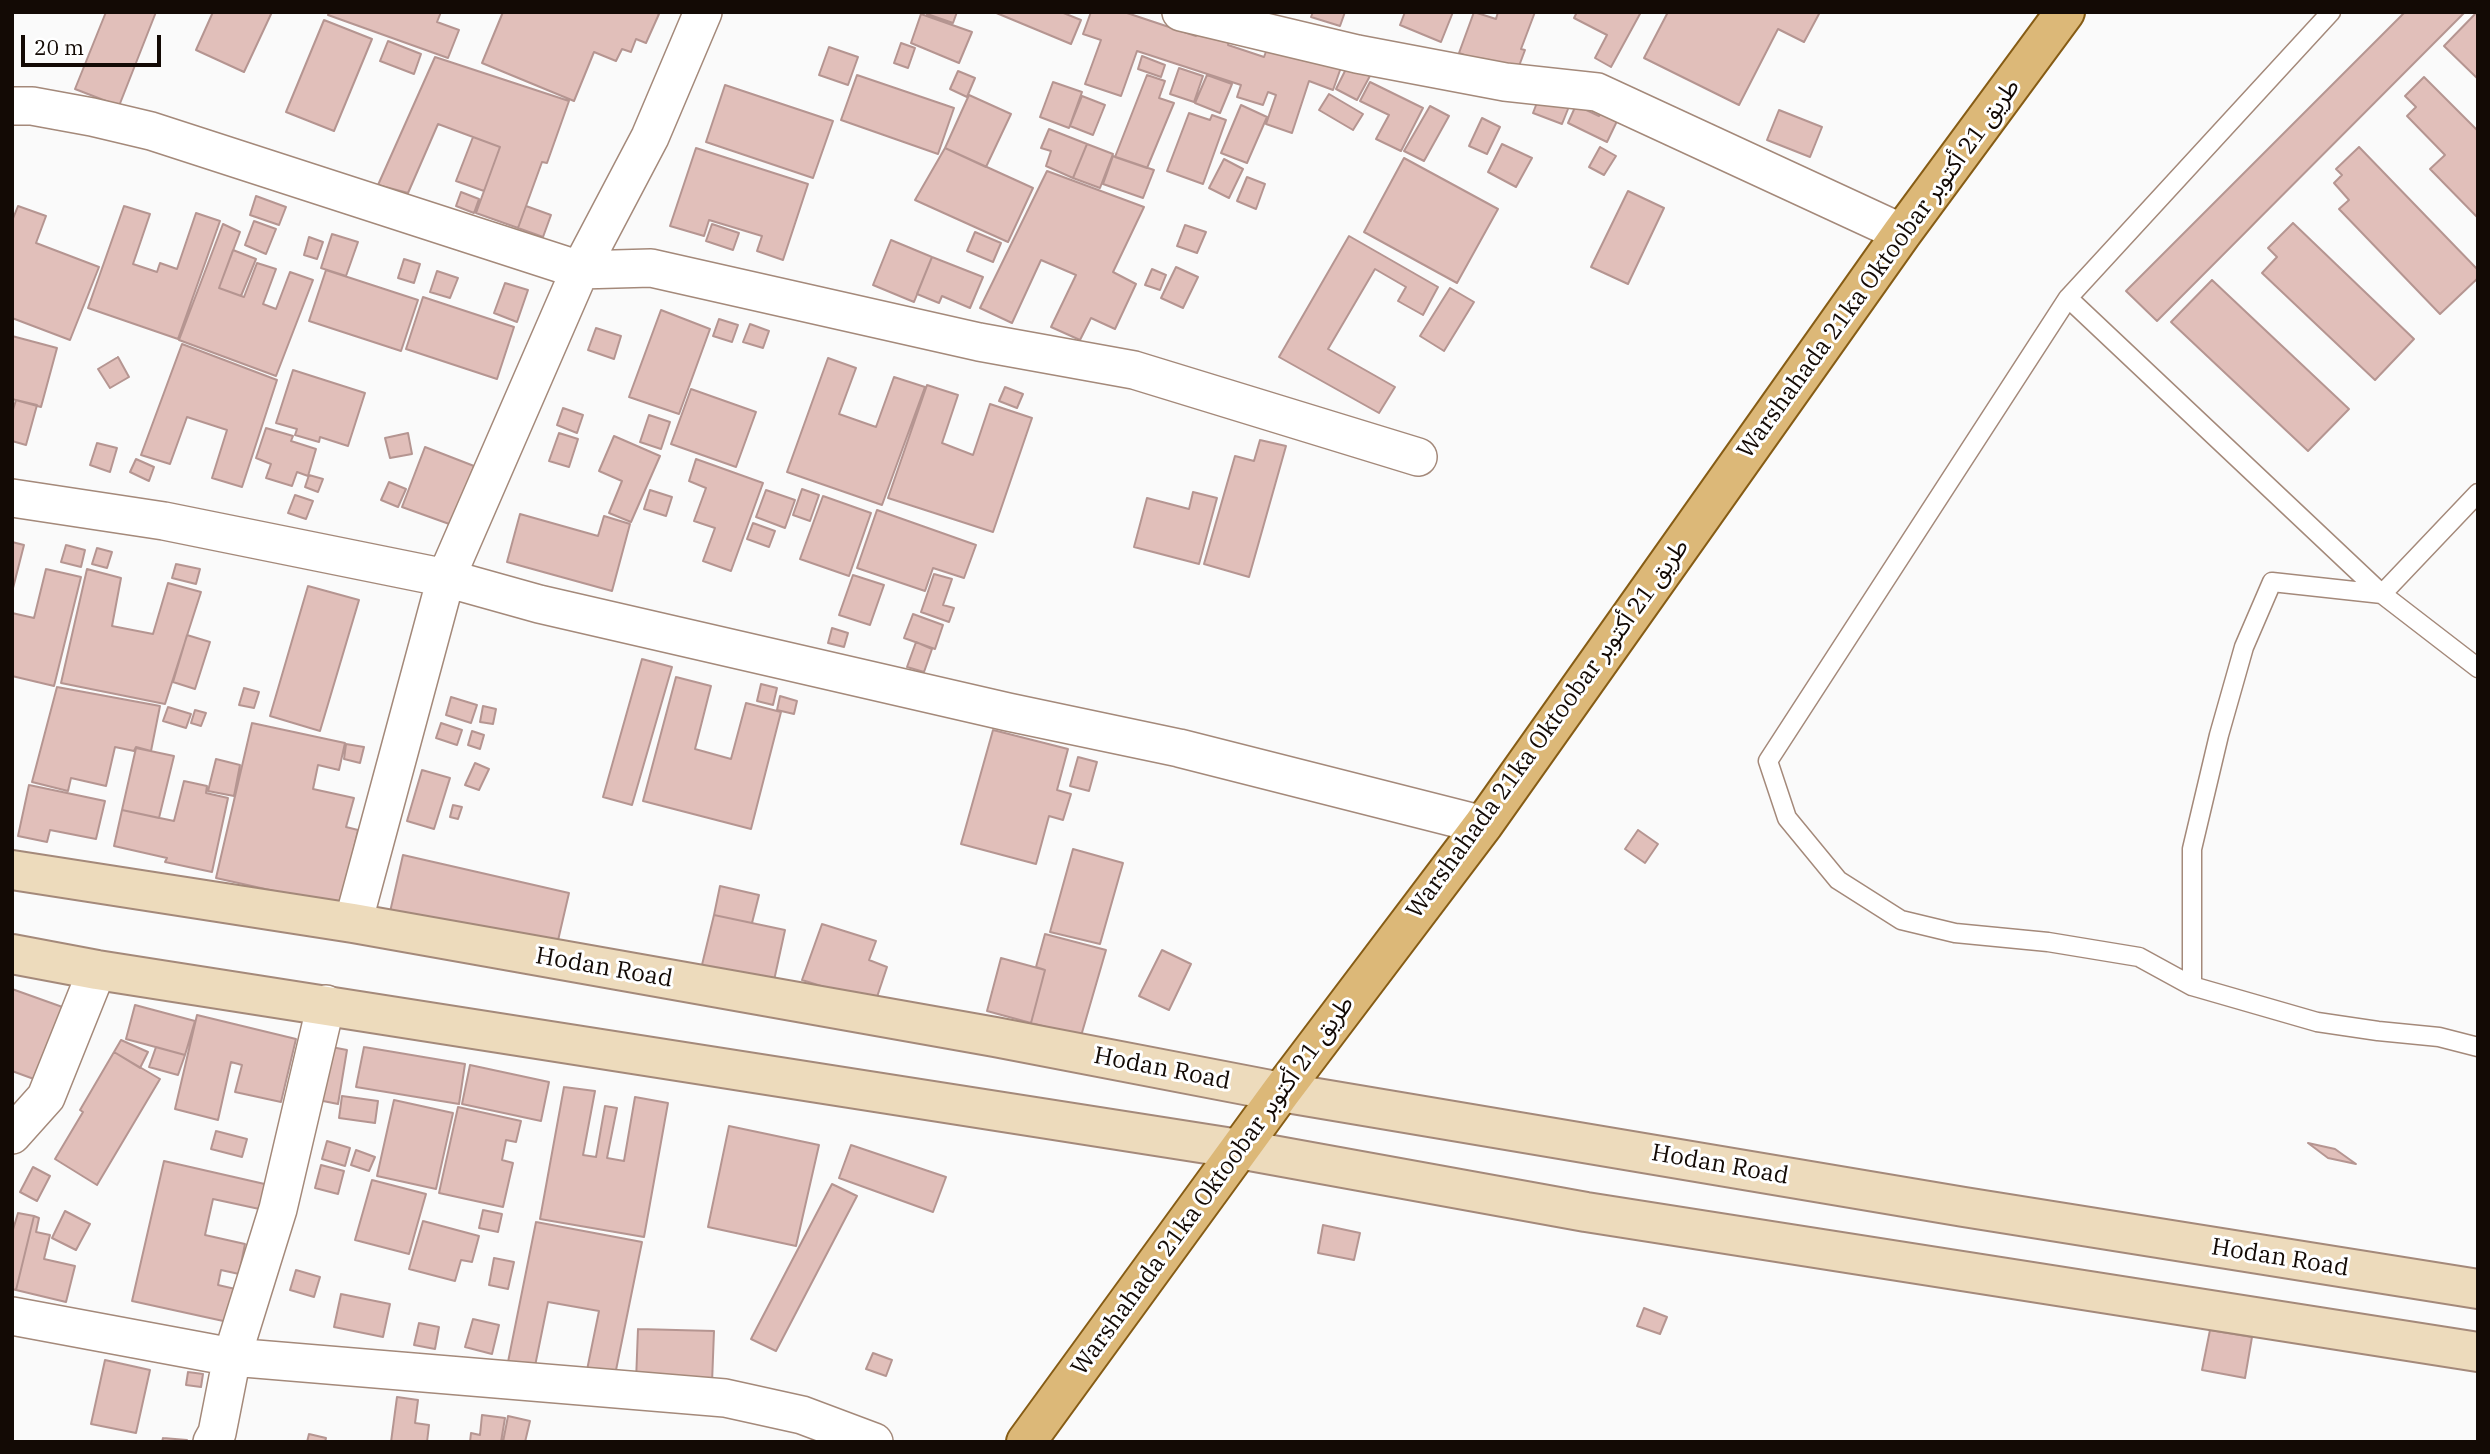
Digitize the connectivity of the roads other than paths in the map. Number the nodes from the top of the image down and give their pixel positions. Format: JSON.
{"nodes":[{"id":1,"x":703,"y":12,"type":"edge"},
{"id":2,"x":1181,"y":12,"type":"edge"},
{"id":3,"x":2065,"y":12,"type":"edge"},
{"id":4,"x":2331,"y":12,"type":"edge"},
{"id":5,"x":12,"y":106,"type":"edge"},
{"id":6,"x":1902,"y":233,"type":"junction"},
{"id":7,"x":580,"y":270,"type":"junction"},
{"id":8,"x":2068,"y":298,"type":"junction"},
{"id":9,"x":1418,"y":457,"type":"dead end"},
{"id":10,"x":2478,"y":493,"type":"edge"},
{"id":11,"x":12,"y":498,"type":"edge"},
{"id":12,"x":446,"y":578,"type":"junction"},
{"id":13,"x":2382,"y":594,"type":"junction"},
{"id":14,"x":2478,"y":668,"type":"edge"},
{"id":15,"x":1483,"y":825,"type":"junction"},
{"id":16,"x":12,"y":870,"type":"edge"},
{"id":17,"x":354,"y":923,"type":"junction"},
{"id":18,"x":12,"y":954,"type":"edge"},
{"id":19,"x":97,"y":970,"type":"junction"},
{"id":20,"x":2192,"y":986,"type":"junction"},
{"id":21,"x":326,"y":1004,"type":"junction"},
{"id":22,"x":2478,"y":1047,"type":"edge"},
{"id":23,"x":1281,"y":1092,"type":"junction"},
{"id":24,"x":12,"y":1135,"type":"edge"},
{"id":25,"x":1239,"y":1149,"type":"junction"},
{"id":26,"x":2478,"y":1289,"type":"edge"},
{"id":27,"x":12,"y":1316,"type":"edge"},
{"id":28,"x":2478,"y":1352,"type":"edge"},
{"id":29,"x":232,"y":1357,"type":"junction"},
{"id":30,"x":212,"y":1442,"type":"edge"},
{"id":31,"x":874,"y":1442,"type":"edge"},
{"id":32,"x":1026,"y":1442,"type":"edge"}],
"edges":[{"from":1,"to":7,"type":"street"},
{"from":2,"to":6,"type":"street"},
{"from":3,"to":6,"type":"main road","name":"Warshahada 21ka Oktoobar طريق 21 أكتوبر"},
{"from":4,"to":8,"type":"lane"},
{"from":5,"to":7,"type":"street"},
{"from":6,"to":15,"type":"main road","name":"Warshahada 21ka Oktoobar طريق 21 أكتوبر"},
{"from":7,"to":9,"type":"street"},
{"from":7,"to":12,"type":"street"},
{"from":8,"to":13,"type":"lane"},
{"from":8,"to":20,"type":"lane"},
{"from":10,"to":13,"type":"lane"},
{"from":11,"to":12,"type":"street"},
{"from":12,"to":15,"type":"street"},
{"from":12,"to":17,"type":"street"},
{"from":13,"to":14,"type":"lane"},
{"from":13,"to":20,"type":"lane"},
{"from":15,"to":23,"type":"main road","name":"Warshahada 21ka Oktoobar طريق 21 أكتوبر"},
{"from":16,"to":17,"type":"main road","name":"Hodan Road"},
{"from":17,"to":23,"type":"main road","name":"Hodan Road"},
{"from":18,"to":19,"type":"main road"},
{"from":19,"to":21,"type":"main road"},
{"from":19,"to":24,"type":"street"},
{"from":20,"to":22,"type":"lane"},
{"from":21,"to":25,"type":"main road"},
{"from":21,"to":29,"type":"street"},
{"from":23,"to":25,"type":"main road","name":"Warshahada 21ka Oktoobar طريق 21 أكتوبر"},
{"from":23,"to":26,"type":"main road","name":"Hodan Road"},
{"from":25,"to":28,"type":"main road"},
{"from":25,"to":32,"type":"main road","name":"Warshahada 21ka Oktoobar طريق 21 أكتوبر"},
{"from":27,"to":29,"type":"street"},
{"from":29,"to":30,"type":"street"},
{"from":29,"to":31,"type":"street"}]}
